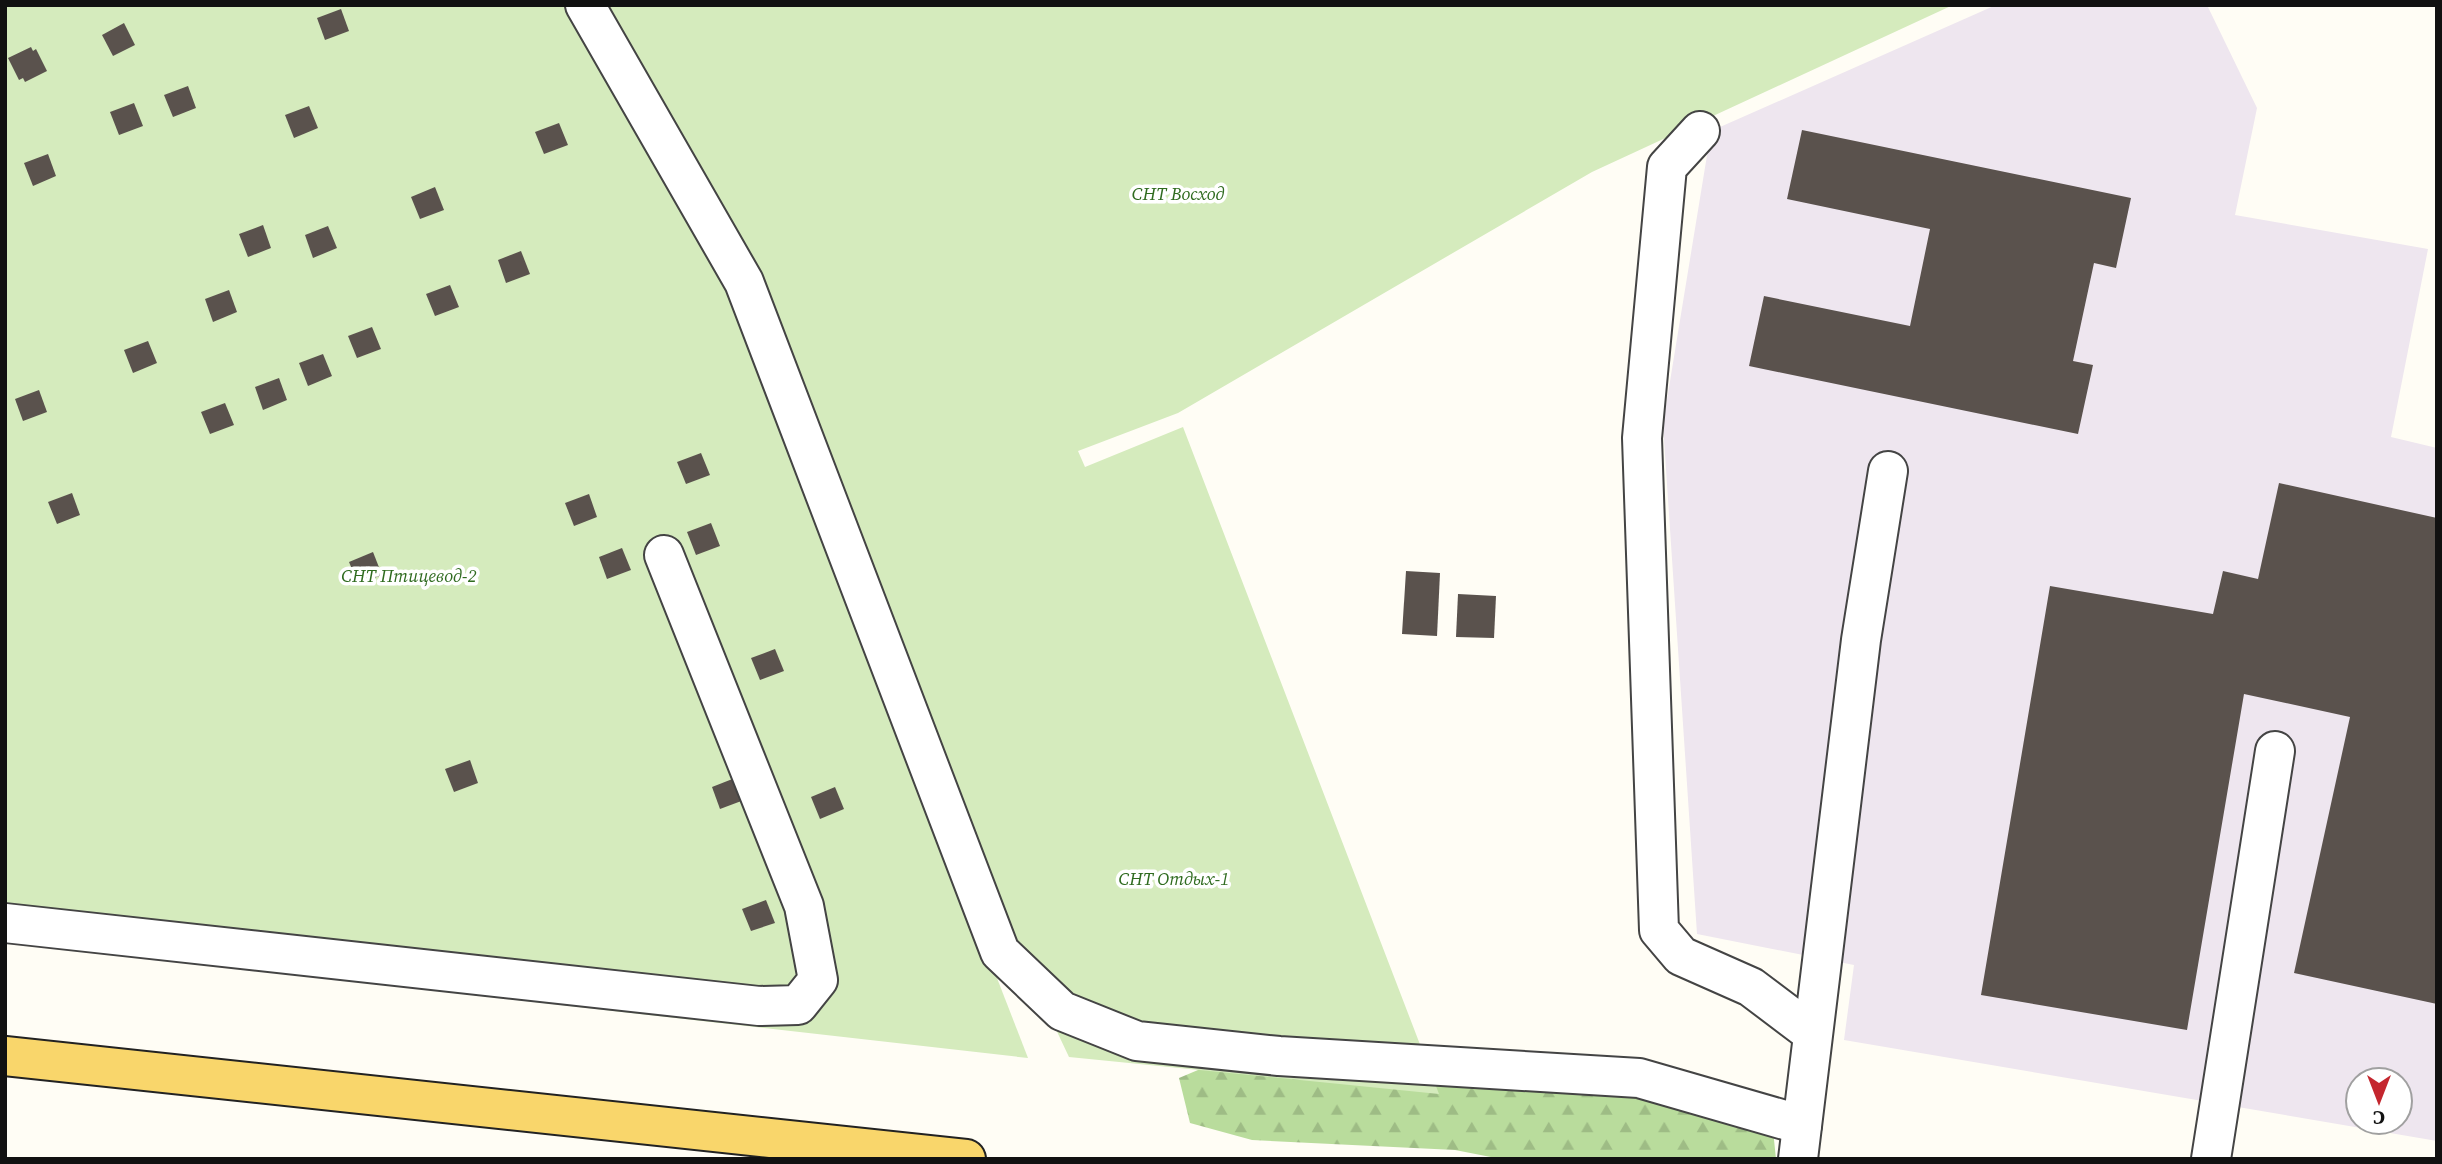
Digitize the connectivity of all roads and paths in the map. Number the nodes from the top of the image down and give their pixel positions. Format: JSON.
{"nodes":[{"id":1,"x":585,"y":5,"type":"edge"},
{"id":2,"x":1700,"y":131,"type":"dead end"},
{"id":3,"x":1888,"y":471,"type":"dead end"},
{"id":4,"x":664,"y":555,"type":"dead end"},
{"id":5,"x":2275,"y":751,"type":"dead end"},
{"id":6,"x":5,"y":923,"type":"edge"},
{"id":7,"x":1812,"y":1033,"type":"junction"},
{"id":8,"x":5,"y":1056,"type":"edge"},
{"id":9,"x":1800,"y":1142,"type":"edge"},
{"id":10,"x":966,"y":1159,"type":"edge"},
{"id":11,"x":2211,"y":1159,"type":"edge"}],
"edges":[{"from":1,"to":9,"type":"street"},
{"from":2,"to":7,"type":"street"},
{"from":3,"to":7,"type":"street"},
{"from":4,"to":6,"type":"street"},
{"from":5,"to":11,"type":"street"},
{"from":7,"to":9,"type":"street"},
{"from":8,"to":10,"type":"main road"}]}
